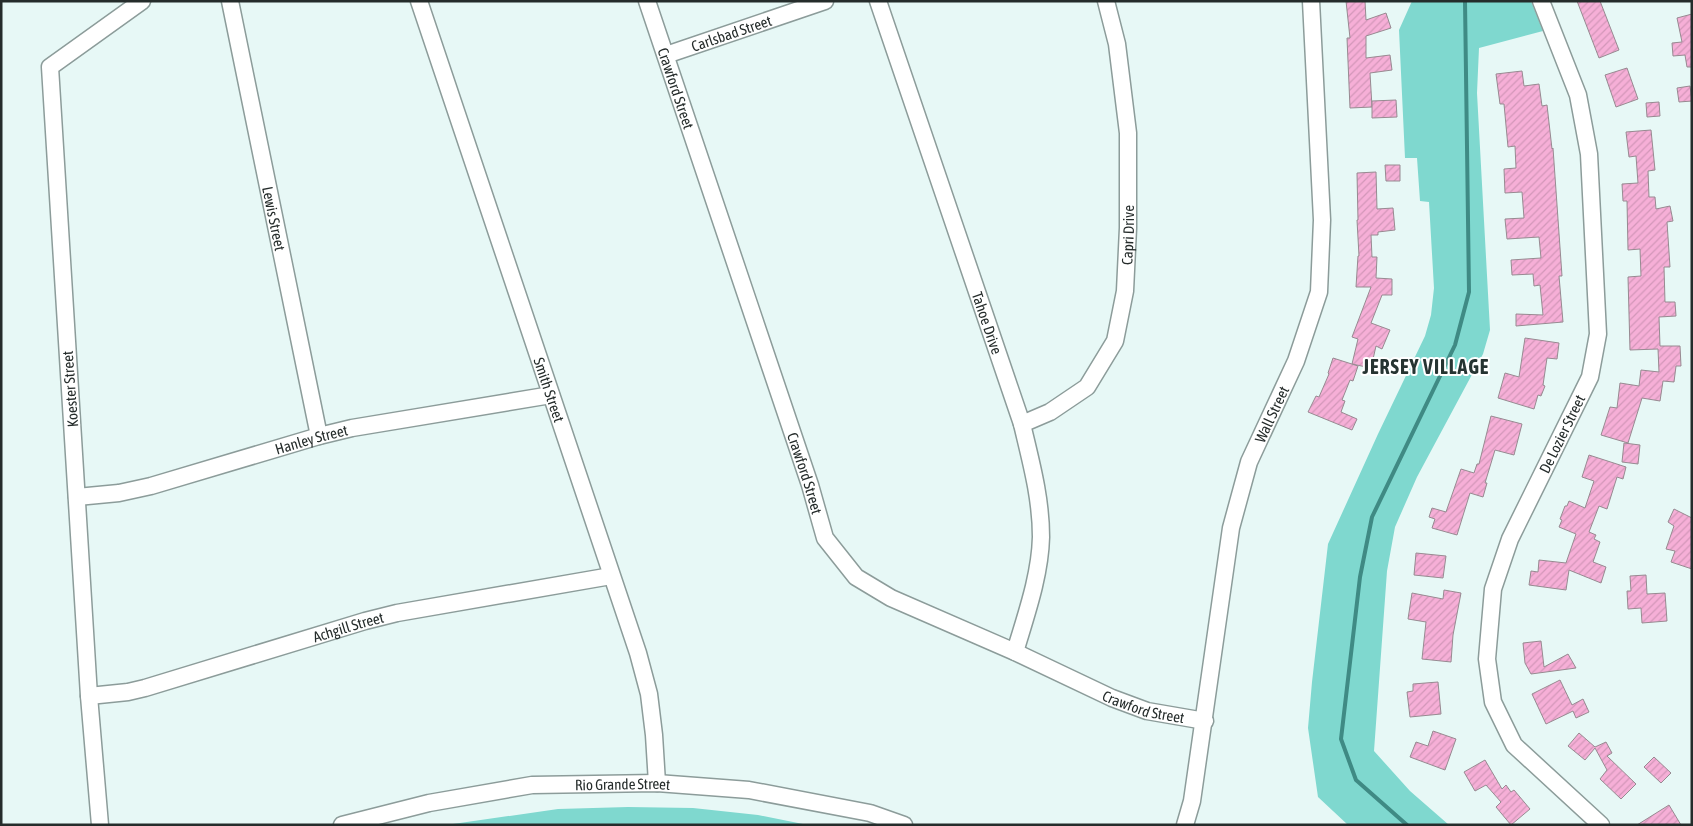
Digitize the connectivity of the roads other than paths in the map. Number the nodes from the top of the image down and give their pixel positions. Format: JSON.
{"nodes":[{"id":1,"x":142,"y":1,"type":"edge"},
{"id":2,"x":230,"y":1,"type":"edge"},
{"id":3,"x":419,"y":1,"type":"edge"},
{"id":4,"x":647,"y":1,"type":"edge"},
{"id":5,"x":825,"y":1,"type":"edge"},
{"id":6,"x":878,"y":1,"type":"edge"},
{"id":7,"x":1106,"y":1,"type":"edge"},
{"id":8,"x":1311,"y":1,"type":"edge"},
{"id":9,"x":1541,"y":1,"type":"edge"},
{"id":10,"x":666,"y":55,"type":"junction"},
{"id":11,"x":551,"y":395,"type":"junction"},
{"id":12,"x":1022,"y":424,"type":"junction"},
{"id":13,"x":319,"y":436,"type":"junction"},
{"id":14,"x":77,"y":497,"type":"junction"},
{"id":15,"x":611,"y":576,"type":"junction"},
{"id":16,"x":1015,"y":652,"type":"junction"},
{"id":17,"x":89,"y":696,"type":"junction"},
{"id":18,"x":1204,"y":721,"type":"junction"},
{"id":19,"x":657,"y":783,"type":"junction"},
{"id":20,"x":100,"y":825,"type":"edge"},
{"id":21,"x":342,"y":825,"type":"edge"},
{"id":22,"x":904,"y":825,"type":"edge"},
{"id":23,"x":1185,"y":825,"type":"edge"},
{"id":24,"x":1600,"y":825,"type":"edge"}],
"edges":[{"from":1,"to":14,"type":"street","name":"Koester Street"},
{"from":2,"to":13,"type":"street","name":"Lewis Street"},
{"from":3,"to":11,"type":"street","name":"Smith Street"},
{"from":4,"to":10,"type":"street","name":"Crawford Street"},
{"from":5,"to":10,"type":"street","name":"Carlsbad Street"},
{"from":6,"to":12,"type":"street","name":"Tahoe Drive"},
{"from":7,"to":12,"type":"street","name":"Capri Drive"},
{"from":8,"to":18,"type":"street","name":"Wall Street"},
{"from":9,"to":24,"type":"street","name":"De Lozier Street"},
{"from":10,"to":16,"type":"street","name":"Crawford Street"},
{"from":11,"to":13,"type":"street","name":"Hanley Street"},
{"from":11,"to":15,"type":"street","name":"Smith Street"},
{"from":12,"to":16,"type":"street","name":"Tahoe Drive"},
{"from":13,"to":14,"type":"street","name":"Hanley Street"},
{"from":14,"to":17,"type":"street","name":"Koester Street"},
{"from":15,"to":17,"type":"street","name":"Achgill Street"},
{"from":15,"to":19,"type":"street","name":"Smith Street"},
{"from":16,"to":18,"type":"street","name":"Crawford Street"},
{"from":17,"to":20,"type":"street","name":"Koester Street"},
{"from":18,"to":23,"type":"street","name":"Wall Street"},
{"from":19,"to":21,"type":"street","name":"Rio Grande Street"},
{"from":19,"to":22,"type":"street","name":"Rio Grande Street"}]}
